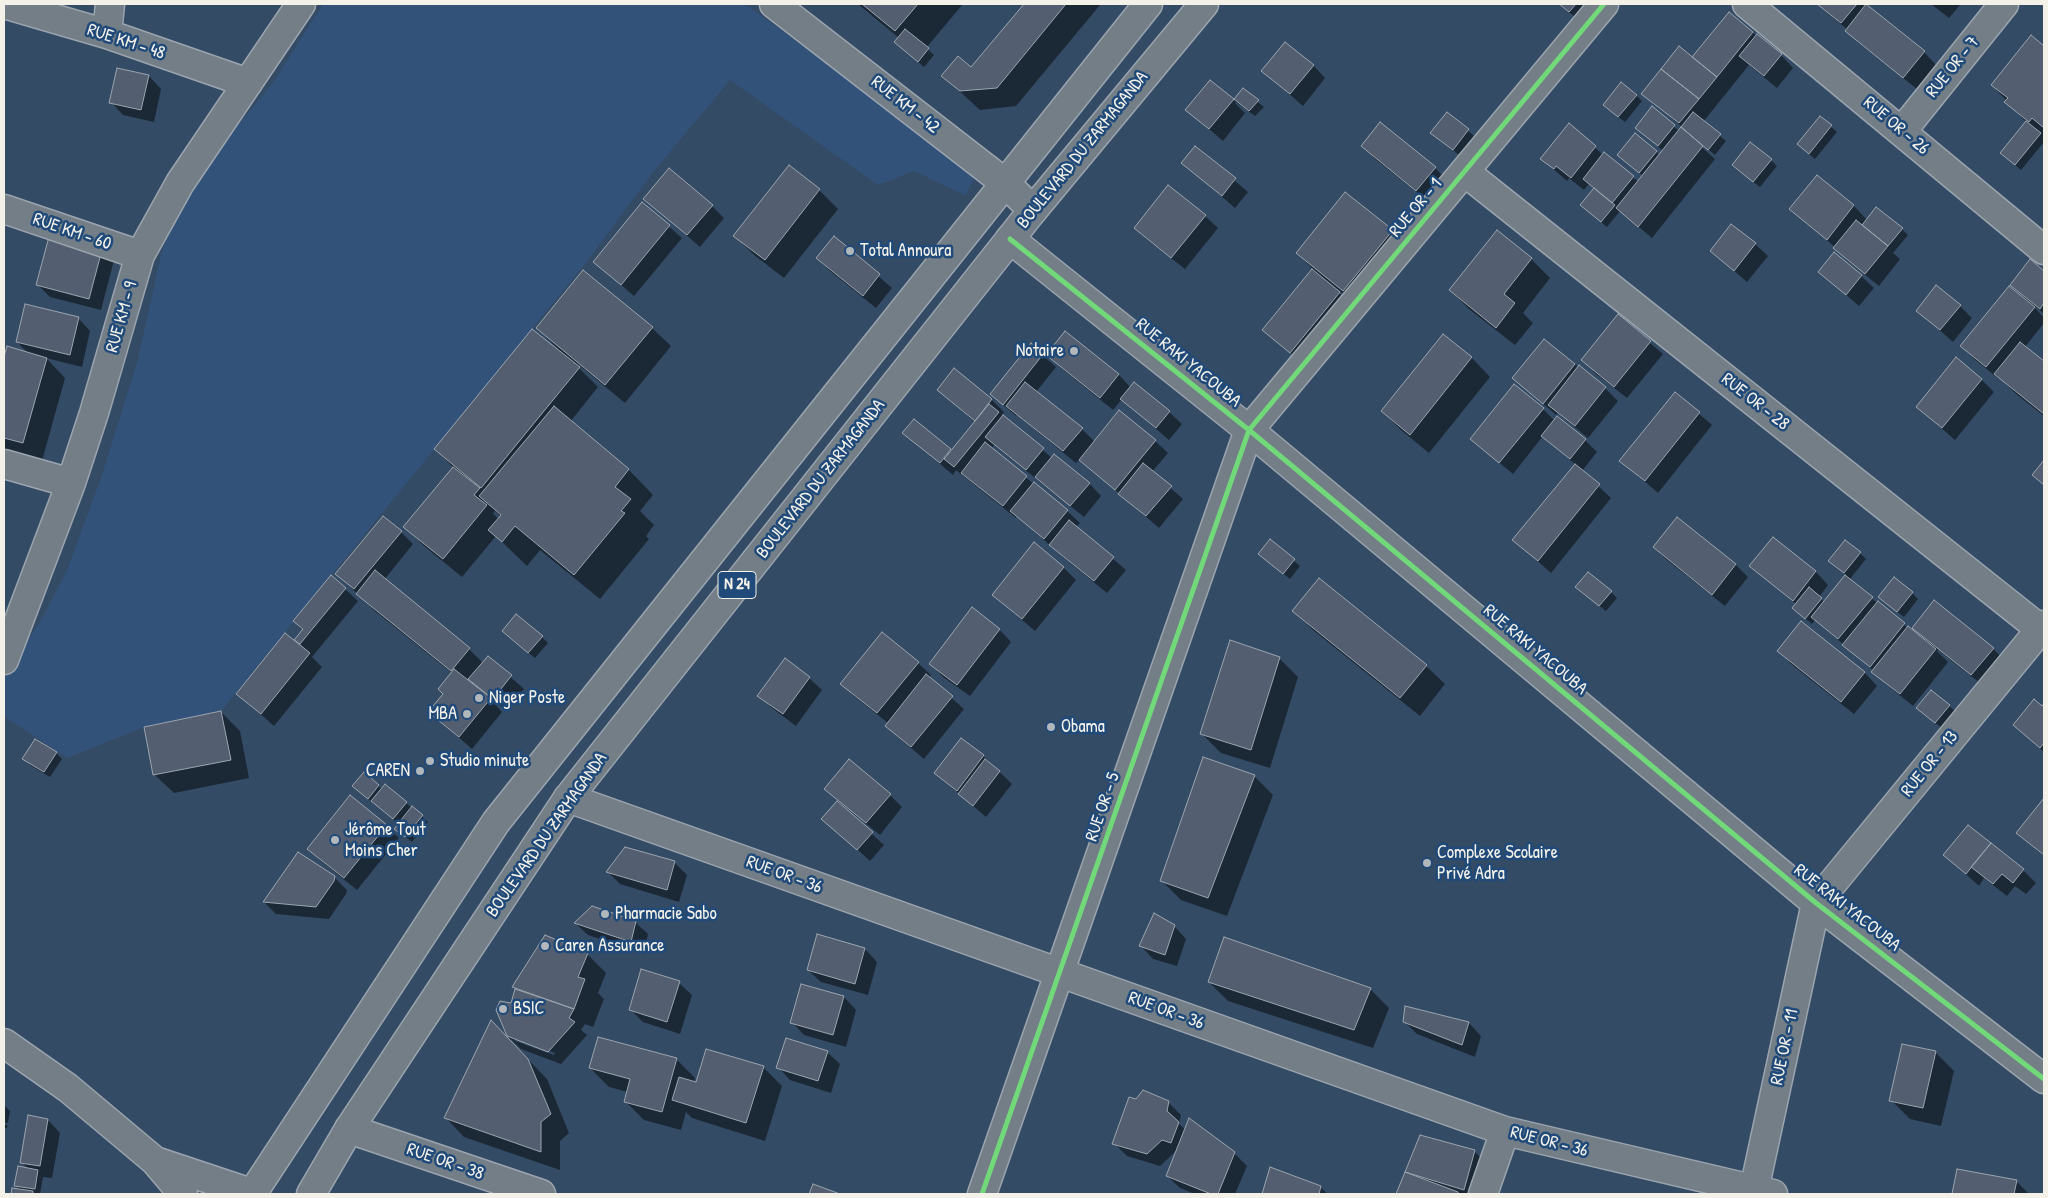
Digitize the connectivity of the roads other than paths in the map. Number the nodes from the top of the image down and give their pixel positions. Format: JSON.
{"nodes":[{"id":1,"x":4,"y":4,"type":"edge"},
{"id":2,"x":110,"y":4,"type":"edge"},
{"id":3,"x":301,"y":4,"type":"edge"},
{"id":4,"x":774,"y":4,"type":"edge"},
{"id":5,"x":1148,"y":4,"type":"edge"},
{"id":6,"x":1204,"y":4,"type":"edge"},
{"id":7,"x":1604,"y":4,"type":"edge"},
{"id":8,"x":1747,"y":4,"type":"edge"},
{"id":9,"x":2004,"y":4,"type":"edge"},
{"id":10,"x":107,"y":34,"type":"junction"},
{"id":11,"x":248,"y":83,"type":"junction"},
{"id":12,"x":1902,"y":131,"type":"junction"},
{"id":13,"x":1465,"y":172,"type":"junction"},
{"id":14,"x":1005,"y":183,"type":"junction"},
{"id":15,"x":4,"y":209,"type":"edge"},
{"id":16,"x":1033,"y":210,"type":"junction"},
{"id":17,"x":1010,"y":239,"type":"junction"},
{"id":18,"x":2044,"y":250,"type":"edge"},
{"id":19,"x":140,"y":255,"type":"junction"},
{"id":20,"x":1249,"y":430,"type":"junction"},
{"id":21,"x":4,"y":464,"type":"edge"},
{"id":22,"x":71,"y":483,"type":"junction"},
{"id":23,"x":2043,"y":629,"type":"edge"},
{"id":24,"x":4,"y":660,"type":"edge"},
{"id":25,"x":568,"y":798,"type":"junction"},
{"id":26,"x":1816,"y":903,"type":"junction"},
{"id":27,"x":1060,"y":973,"type":"junction"},
{"id":28,"x":4,"y":1042,"type":"edge"},
{"id":29,"x":2044,"y":1078,"type":"edge"},
{"id":30,"x":349,"y":1129,"type":"junction"},
{"id":31,"x":1505,"y":1131,"type":"junction"},
{"id":32,"x":155,"y":1161,"type":"junction"},
{"id":33,"x":1763,"y":1192,"type":"edge"},
{"id":34,"x":254,"y":1193,"type":"edge"},
{"id":35,"x":183,"y":1194,"type":"edge"},
{"id":36,"x":311,"y":1194,"type":"edge"},
{"id":37,"x":541,"y":1194,"type":"edge"},
{"id":38,"x":982,"y":1194,"type":"edge"},
{"id":39,"x":1483,"y":1194,"type":"edge"}],
"edges":[{"from":1,"to":10,"type":"street","name":"RUE KM - 48"},
{"from":2,"to":10,"type":"street"},
{"from":3,"to":11,"type":"street","name":"RUE KM - 9"},
{"from":4,"to":14,"type":"street","name":"RUE KM - 42"},
{"from":5,"to":14,"type":"street","number":"N 24"},
{"from":6,"to":16,"type":"street","name":"BOULEVARD DU ZARMAGANDA","number":"N 24"},
{"from":7,"to":13,"type":"street","name":"RUE OR - 1"},
{"from":8,"to":12,"type":"street","name":"RUE OR - 26"},
{"from":9,"to":12,"type":"street","name":"RUE OR - 7"},
{"from":10,"to":11,"type":"street","name":"RUE KM - 48"},
{"from":11,"to":19,"type":"street","name":"RUE KM - 9"},
{"from":12,"to":18,"type":"street","name":"RUE OR - 26"},
{"from":13,"to":20,"type":"street","name":"RUE OR - 1"},
{"from":13,"to":23,"type":"street","name":"RUE OR - 28"},
{"from":14,"to":16,"type":"street","name":"RUE KM - 42"},
{"from":14,"to":34,"type":"street","number":"N 24"},
{"from":15,"to":19,"type":"street","name":"RUE KM - 60"},
{"from":16,"to":17,"type":"street","name":"BOULEVARD DU ZARMAGANDA","number":"N 24"},
{"from":17,"to":20,"type":"street","name":"RUE RAKI YACOUBA"},
{"from":17,"to":25,"type":"street","name":"BOULEVARD DU ZARMAGANDA","number":"N 24"},
{"from":19,"to":22,"type":"street","name":"RUE KM - 9"},
{"from":20,"to":26,"type":"street","name":"RUE RAKI YACOUBA"},
{"from":20,"to":27,"type":"street","name":"RUE OR - 5"},
{"from":21,"to":22,"type":"street"},
{"from":22,"to":24,"type":"street","name":"RUE KM - 9"},
{"from":23,"to":26,"type":"street","name":"RUE OR - 13"},
{"from":25,"to":27,"type":"street","name":"RUE OR - 36"},
{"from":25,"to":30,"type":"street","name":"BOULEVARD DU ZARMAGANDA","number":"N 24"},
{"from":26,"to":29,"type":"street","name":"RUE RAKI YACOUBA"},
{"from":26,"to":33,"type":"street","name":"RUE OR - 11"},
{"from":27,"to":31,"type":"street","name":"RUE OR - 36"},
{"from":27,"to":38,"type":"street","name":"RUE OR - 5"},
{"from":28,"to":32,"type":"street"},
{"from":30,"to":36,"type":"street","name":"BOULEVARD DU ZARMAGANDA","number":"N 24"},
{"from":30,"to":37,"type":"street","name":"RUE OR - 38"},
{"from":31,"to":33,"type":"street","name":"RUE OR - 36"},
{"from":31,"to":39,"type":"street"},
{"from":32,"to":34,"type":"street"},
{"from":32,"to":35,"type":"street"}]}
